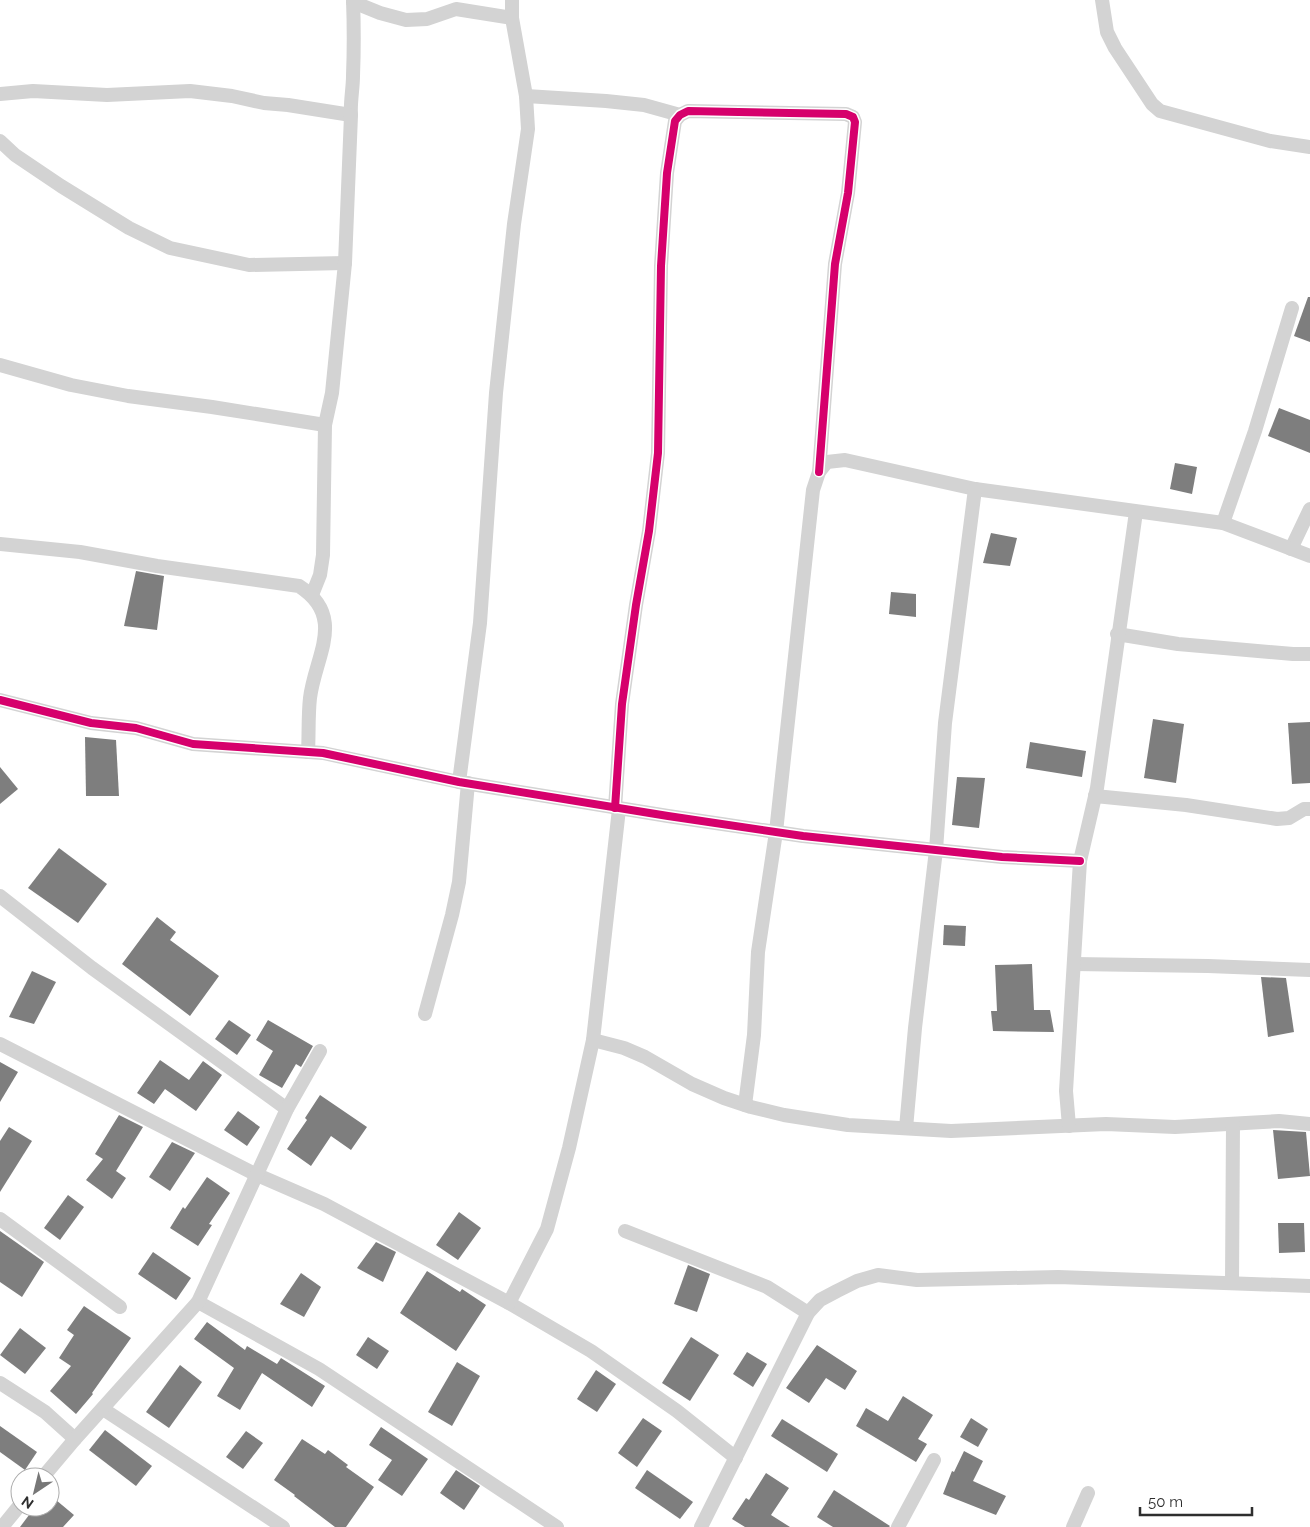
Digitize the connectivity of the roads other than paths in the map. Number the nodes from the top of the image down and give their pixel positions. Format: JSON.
{"nodes":[{"id":1,"x":512,"y":0,"type":"edge"},
{"id":2,"x":1102,"y":0,"type":"edge"},
{"id":3,"x":353,"y":1,"type":"edge"},
{"id":4,"x":512,"y":18,"type":"junction"},
{"id":5,"x":0,"y":94,"type":"edge"},
{"id":6,"x":526,"y":96,"type":"junction"},
{"id":7,"x":351,"y":115,"type":"junction"},
{"id":8,"x":680,"y":115,"type":"junction"},
{"id":9,"x":0,"y":141,"type":"edge"},
{"id":10,"x":1310,"y":147,"type":"edge"},
{"id":11,"x":344,"y":263,"type":"junction"},
{"id":12,"x":1292,"y":308,"type":"dead end"},
{"id":13,"x":0,"y":365,"type":"edge"},
{"id":14,"x":325,"y":425,"type":"junction"},
{"id":15,"x":819,"y":472,"type":"junction"},
{"id":16,"x":975,"y":489,"type":"junction"},
{"id":17,"x":1310,"y":509,"type":"edge"},
{"id":18,"x":1136,"y":512,"type":"junction"},
{"id":19,"x":1223,"y":523,"type":"junction"},
{"id":20,"x":0,"y":544,"type":"edge"},
{"id":21,"x":1291,"y":549,"type":"junction"},
{"id":22,"x":1310,"y":556,"type":"edge"},
{"id":23,"x":312,"y":594,"type":"junction"},
{"id":24,"x":1118,"y":634,"type":"junction"},
{"id":25,"x":1310,"y":654,"type":"edge"},
{"id":26,"x":0,"y":700,"type":"edge"},
{"id":27,"x":308,"y":752,"type":"junction"},
{"id":28,"x":464,"y":783,"type":"junction"},
{"id":29,"x":1095,"y":796,"type":"junction"},
{"id":30,"x":617,"y":808,"type":"junction"},
{"id":31,"x":1310,"y":809,"type":"edge"},
{"id":32,"x":776,"y":832,"type":"junction"},
{"id":33,"x":936,"y":850,"type":"junction"},
{"id":34,"x":1080,"y":861,"type":"junction"},
{"id":35,"x":0,"y":896,"type":"edge"},
{"id":36,"x":1074,"y":964,"type":"junction"},
{"id":37,"x":1310,"y":970,"type":"edge"},
{"id":38,"x":425,"y":1014,"type":"dead end"},
{"id":39,"x":593,"y":1040,"type":"junction"},
{"id":40,"x":0,"y":1044,"type":"edge"},
{"id":41,"x":320,"y":1051,"type":"dead end"},
{"id":42,"x":744,"y":1105,"type":"junction"},
{"id":43,"x":287,"y":1109,"type":"junction"},
{"id":44,"x":1233,"y":1124,"type":"junction"},
{"id":45,"x":1310,"y":1124,"type":"edge"},
{"id":46,"x":1069,"y":1126,"type":"junction"},
{"id":47,"x":906,"y":1128,"type":"junction"},
{"id":48,"x":255,"y":1174,"type":"junction"},
{"id":49,"x":0,"y":1219,"type":"edge"},
{"id":50,"x":625,"y":1231,"type":"dead end"},
{"id":51,"x":1232,"y":1283,"type":"junction"},
{"id":52,"x":1310,"y":1286,"type":"edge"},
{"id":53,"x":198,"y":1302,"type":"junction"},
{"id":54,"x":509,"y":1303,"type":"junction"},
{"id":55,"x":120,"y":1307,"type":"dead end"},
{"id":56,"x":808,"y":1313,"type":"junction"},
{"id":57,"x":0,"y":1383,"type":"edge"},
{"id":58,"x":103,"y":1409,"type":"junction"},
{"id":59,"x":75,"y":1439,"type":"junction"},
{"id":60,"x":736,"y":1458,"type":"junction"},
{"id":61,"x":934,"y":1460,"type":"dead end"},
{"id":62,"x":51,"y":1467,"type":"edge"},
{"id":63,"x":1088,"y":1493,"type":"dead end"},
{"id":64,"x":10,"y":1517,"type":"edge"},
{"id":65,"x":2,"y":1527,"type":"edge"},
{"id":66,"x":283,"y":1527,"type":"edge"},
{"id":67,"x":557,"y":1527,"type":"edge"},
{"id":68,"x":701,"y":1527,"type":"edge"},
{"id":69,"x":898,"y":1527,"type":"edge"},
{"id":70,"x":1073,"y":1527,"type":"edge"}],
"edges":[{"from":1,"to":4,"type":"street"},
{"from":2,"to":10,"type":"street"},
{"from":3,"to":4,"type":"street"},
{"from":3,"to":7,"type":"street"},
{"from":4,"to":6,"type":"street"},
{"from":5,"to":7,"type":"street"},
{"from":6,"to":8,"type":"street"},
{"from":6,"to":28,"type":"street"},
{"from":7,"to":11,"type":"street"},
{"from":8,"to":15,"type":"street"},
{"from":8,"to":30,"type":"street"},
{"from":9,"to":11,"type":"street"},
{"from":11,"to":14,"type":"street"},
{"from":12,"to":19,"type":"street"},
{"from":13,"to":14,"type":"street"},
{"from":14,"to":23,"type":"street"},
{"from":15,"to":16,"type":"street"},
{"from":15,"to":32,"type":"street"},
{"from":16,"to":18,"type":"street"},
{"from":16,"to":33,"type":"street"},
{"from":17,"to":21,"type":"street"},
{"from":18,"to":19,"type":"street"},
{"from":18,"to":24,"type":"street"},
{"from":19,"to":21,"type":"street"},
{"from":20,"to":23,"type":"street"},
{"from":21,"to":22,"type":"street"},
{"from":23,"to":27,"type":"street"},
{"from":24,"to":25,"type":"street"},
{"from":24,"to":29,"type":"street"},
{"from":26,"to":27,"type":"street"},
{"from":27,"to":28,"type":"street"},
{"from":28,"to":30,"type":"street"},
{"from":28,"to":38,"type":"street"},
{"from":29,"to":31,"type":"street"},
{"from":29,"to":34,"type":"street"},
{"from":30,"to":32,"type":"street"},
{"from":30,"to":39,"type":"street"},
{"from":32,"to":33,"type":"street"},
{"from":32,"to":42,"type":"street"},
{"from":33,"to":34,"type":"street"},
{"from":33,"to":47,"type":"street"},
{"from":34,"to":36,"type":"street"},
{"from":35,"to":43,"type":"street"},
{"from":36,"to":37,"type":"street"},
{"from":36,"to":46,"type":"street"},
{"from":39,"to":42,"type":"street"},
{"from":39,"to":54,"type":"street"},
{"from":40,"to":48,"type":"street"},
{"from":41,"to":43,"type":"street"},
{"from":42,"to":47,"type":"street"},
{"from":43,"to":48,"type":"street"},
{"from":44,"to":45,"type":"street"},
{"from":44,"to":46,"type":"street"},
{"from":44,"to":51,"type":"street"},
{"from":46,"to":47,"type":"street"},
{"from":48,"to":53,"type":"street"},
{"from":48,"to":54,"type":"street"},
{"from":49,"to":55,"type":"street"},
{"from":50,"to":56,"type":"street"},
{"from":51,"to":52,"type":"street"},
{"from":51,"to":56,"type":"street"},
{"from":53,"to":58,"type":"street"},
{"from":53,"to":67,"type":"street"},
{"from":54,"to":60,"type":"street"},
{"from":56,"to":60,"type":"street"},
{"from":57,"to":59,"type":"street"},
{"from":58,"to":59,"type":"street"},
{"from":58,"to":66,"type":"street"},
{"from":59,"to":62,"type":"street"},
{"from":60,"to":68,"type":"street"},
{"from":61,"to":69,"type":"street"},
{"from":63,"to":70,"type":"street"},
{"from":64,"to":65,"type":"street"}]}
